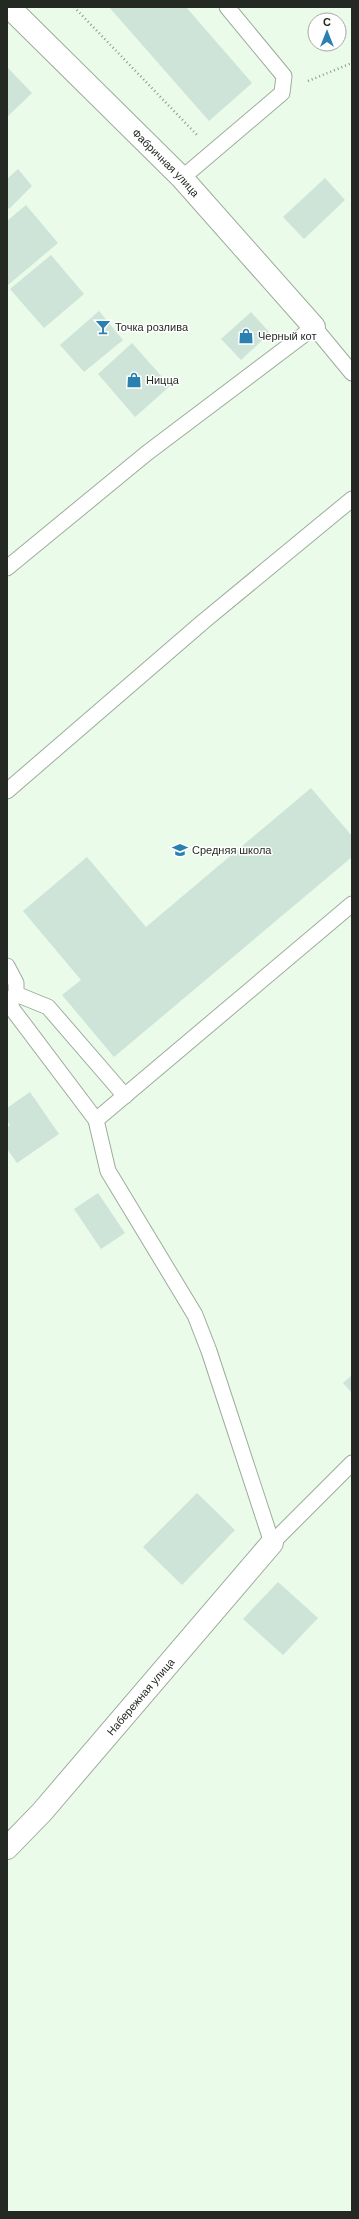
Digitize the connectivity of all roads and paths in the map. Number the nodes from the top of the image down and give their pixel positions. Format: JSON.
{"nodes":[{"id":1,"x":9,"y":7,"type":"edge"},
{"id":2,"x":74,"y":7,"type":"edge"},
{"id":3,"x":227,"y":7,"type":"edge"},
{"id":4,"x":352,"y":63,"type":"edge"},
{"id":5,"x":282,"y":93,"type":"junction"},
{"id":6,"x":213,"y":152,"type":"junction"},
{"id":7,"x":182,"y":178,"type":"junction"},
{"id":8,"x":314,"y":327,"type":"junction"},
{"id":9,"x":352,"y":373,"type":"edge"},
{"id":10,"x":352,"y":499,"type":"edge"},
{"id":11,"x":7,"y":568,"type":"edge"},
{"id":12,"x":7,"y":791,"type":"edge"},
{"id":13,"x":352,"y":904,"type":"edge"},
{"id":14,"x":7,"y":966,"type":"edge"},
{"id":15,"x":9,"y":1000,"type":"edge"},
{"id":16,"x":125,"y":1096,"type":"junction"},
{"id":17,"x":96,"y":1120,"type":"junction"},
{"id":18,"x":352,"y":1463,"type":"edge"},
{"id":19,"x":272,"y":1543,"type":"junction"},
{"id":20,"x":7,"y":1848,"type":"edge"}],
"edges":[{"from":1,"to":7,"type":"street","name":"Фабричная улица"},
{"from":2,"to":6,"type":"path"},
{"from":3,"to":5,"type":"lane"},
{"from":4,"to":5,"type":"path"},
{"from":5,"to":6,"type":"lane"},
{"from":6,"to":7,"type":"lane"},
{"from":7,"to":8,"type":"street","name":"Фабричная улица"},
{"from":8,"to":9,"type":"lane"},
{"from":8,"to":11,"type":"lane"},
{"from":10,"to":12,"type":"lane"},
{"from":13,"to":16,"type":"lane"},
{"from":14,"to":15,"type":"lane"},
{"from":15,"to":16,"type":"lane"},
{"from":15,"to":17,"type":"lane"},
{"from":16,"to":17,"type":"lane"},
{"from":17,"to":19,"type":"lane"},
{"from":18,"to":19,"type":"lane"},
{"from":19,"to":20,"type":"street","name":"Набережная улица"}]}
